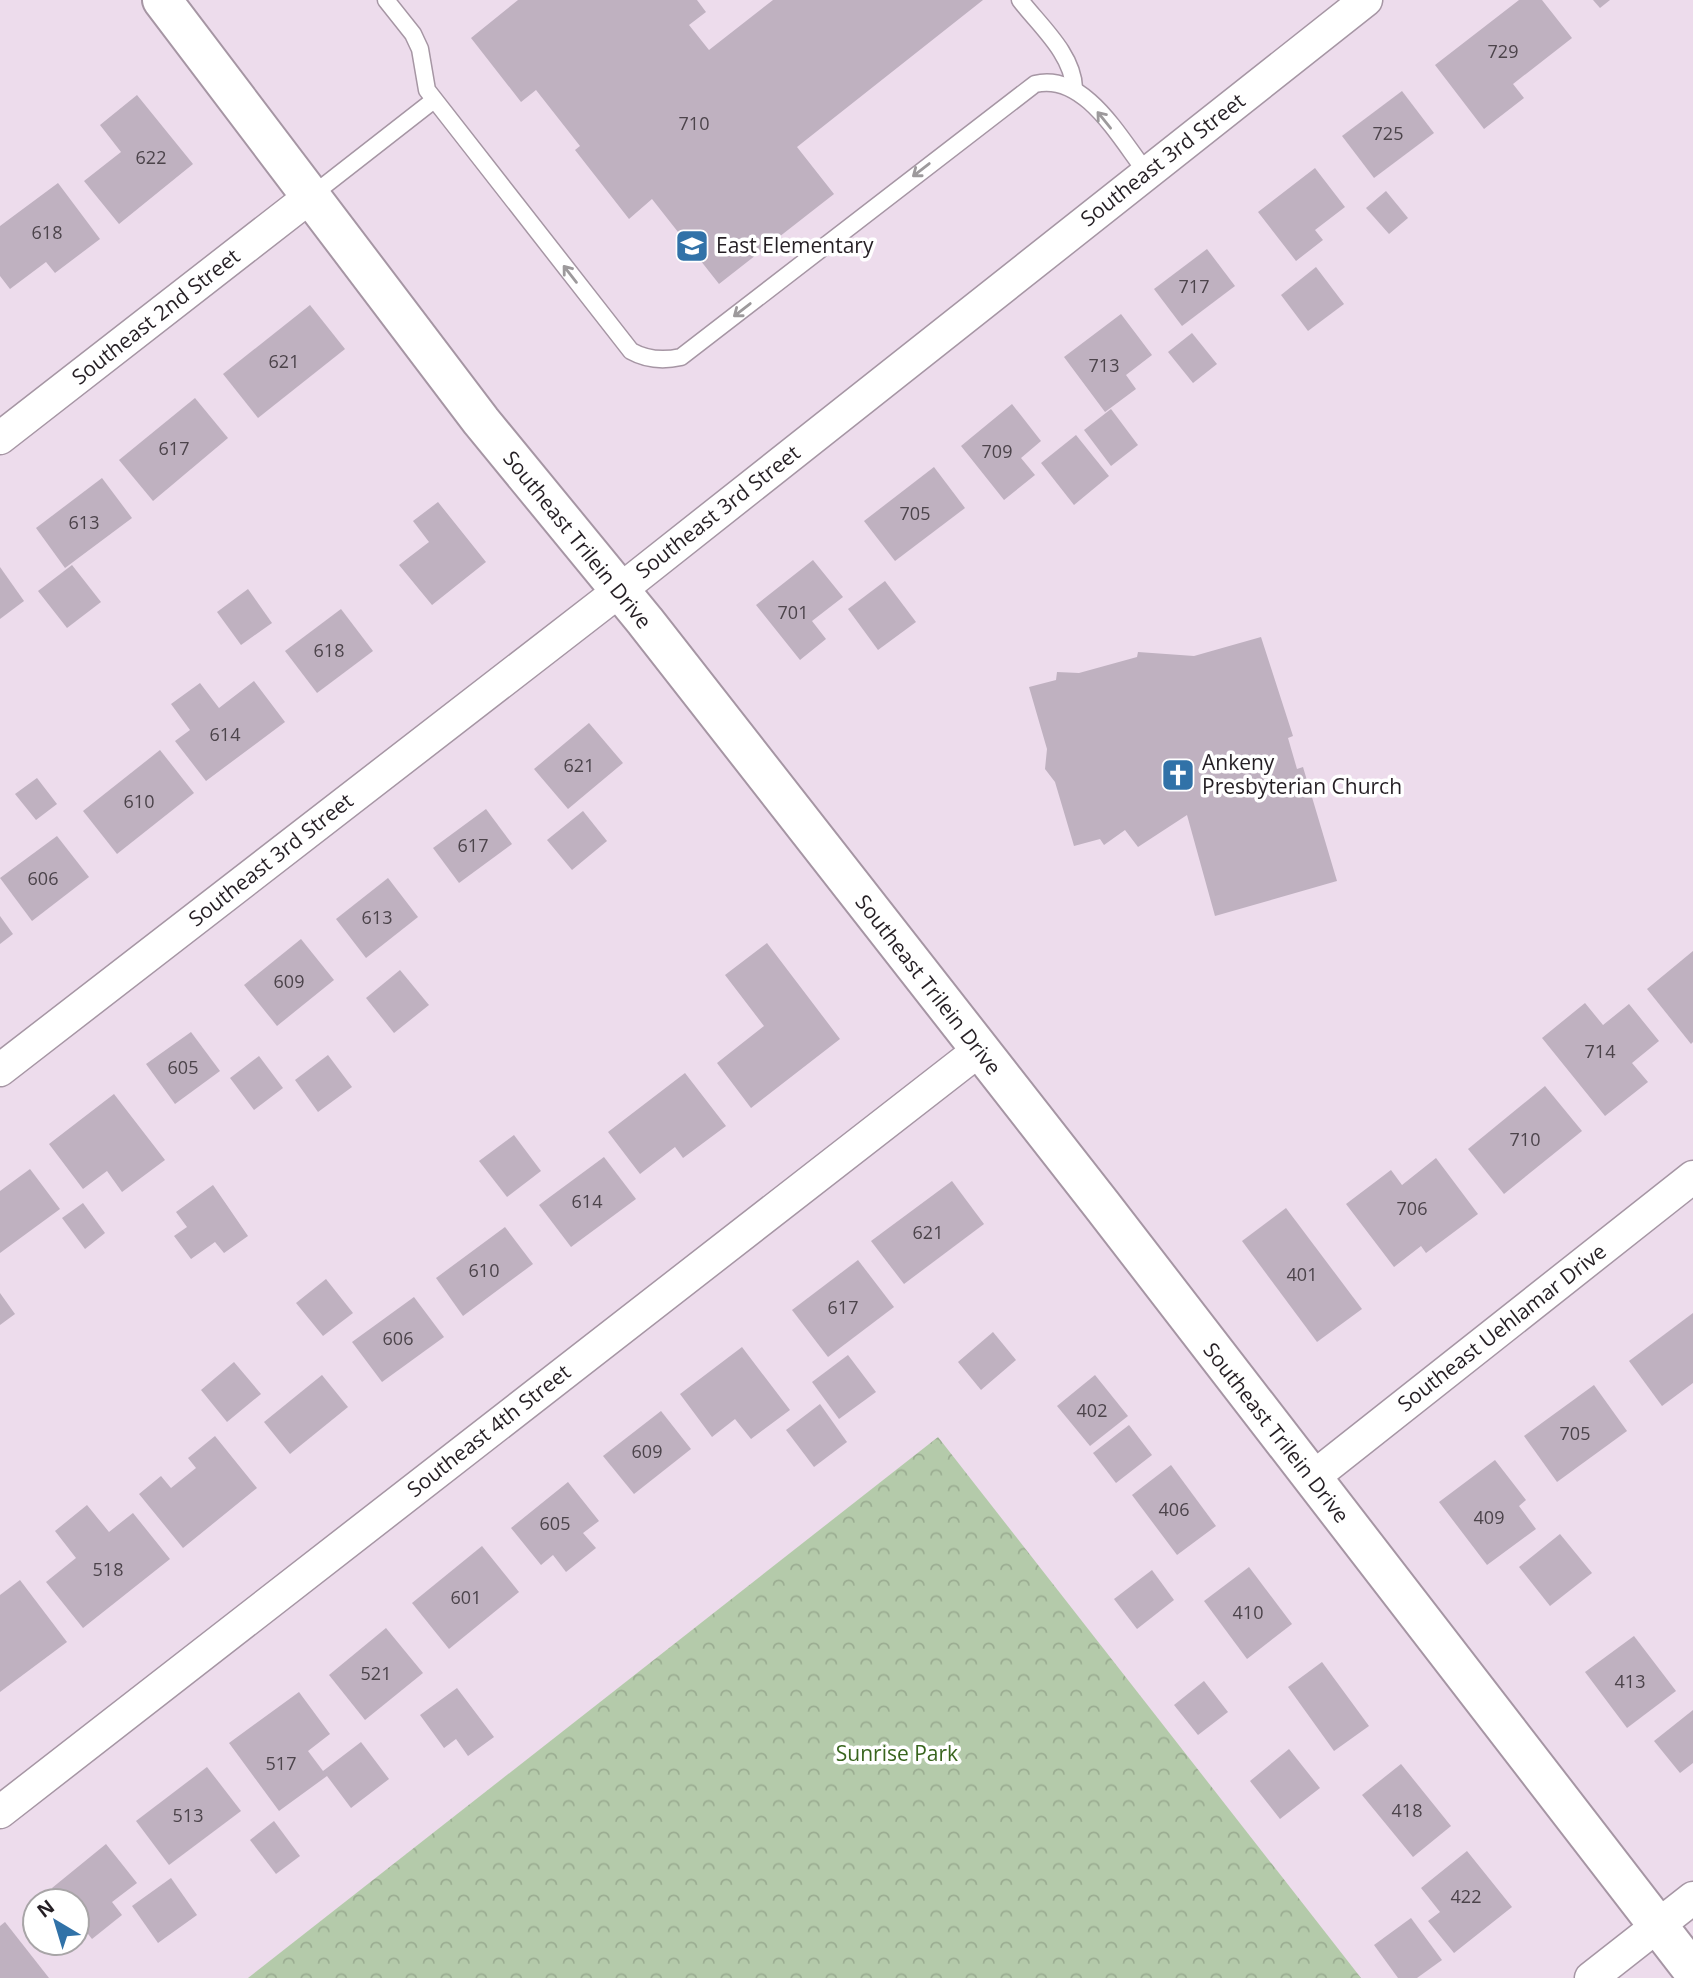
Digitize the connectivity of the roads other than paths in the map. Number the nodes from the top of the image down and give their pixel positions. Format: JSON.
{"nodes":[{"id":1,"x":162,"y":0,"type":"edge"},
{"id":2,"x":386,"y":0,"type":"edge"},
{"id":3,"x":1020,"y":0,"type":"edge"},
{"id":4,"x":1366,"y":0,"type":"edge"},
{"id":5,"x":1074,"y":88,"type":"junction"},
{"id":6,"x":434,"y":100,"type":"junction"},
{"id":7,"x":1147,"y":173,"type":"junction"},
{"id":8,"x":311,"y":196,"type":"junction"},
{"id":9,"x":0,"y":438,"type":"edge"},
{"id":10,"x":619,"y":592,"type":"junction"},
{"id":11,"x":978,"y":1051,"type":"junction"},
{"id":12,"x":0,"y":1070,"type":"edge"},
{"id":13,"x":1693,"y":1177,"type":"edge"},
{"id":14,"x":1311,"y":1479,"type":"junction"},
{"id":15,"x":0,"y":1812,"type":"edge"},
{"id":16,"x":1693,"y":1898,"type":"edge"},
{"id":17,"x":1657,"y":1926,"type":"junction"},
{"id":18,"x":1693,"y":1971,"type":"edge"},
{"id":19,"x":1591,"y":1978,"type":"edge"}],
"edges":[{"from":1,"to":8,"type":"street","name":"Southeast Trilein Drive"},
{"from":2,"to":6,"type":"lane"},
{"from":3,"to":5,"type":"lane"},
{"from":4,"to":7,"type":"street","name":"Southeast 3rd Street"},
{"from":5,"to":6,"type":"lane","one_way":true},
{"from":7,"to":5,"type":"lane","one_way":true},
{"from":6,"to":8,"type":"lane"},
{"from":7,"to":10,"type":"street","name":"Southeast 3rd Street"},
{"from":8,"to":9,"type":"street","name":"Southeast 2nd Street"},
{"from":8,"to":10,"type":"street","name":"Southeast Trilein Drive"},
{"from":10,"to":11,"type":"street","name":"Southeast Trilein Drive"},
{"from":10,"to":12,"type":"street","name":"Southeast 3rd Street"},
{"from":11,"to":14,"type":"street","name":"Southeast Trilein Drive"},
{"from":11,"to":15,"type":"street","name":"Southeast 4th Street"},
{"from":13,"to":14,"type":"street","name":"Southeast Uehlamar Drive"},
{"from":14,"to":17,"type":"street","name":"Southeast Trilein Drive"},
{"from":16,"to":17,"type":"street"},
{"from":17,"to":18,"type":"street","name":"Southeast Trilein Drive"},
{"from":17,"to":19,"type":"street"}]}
